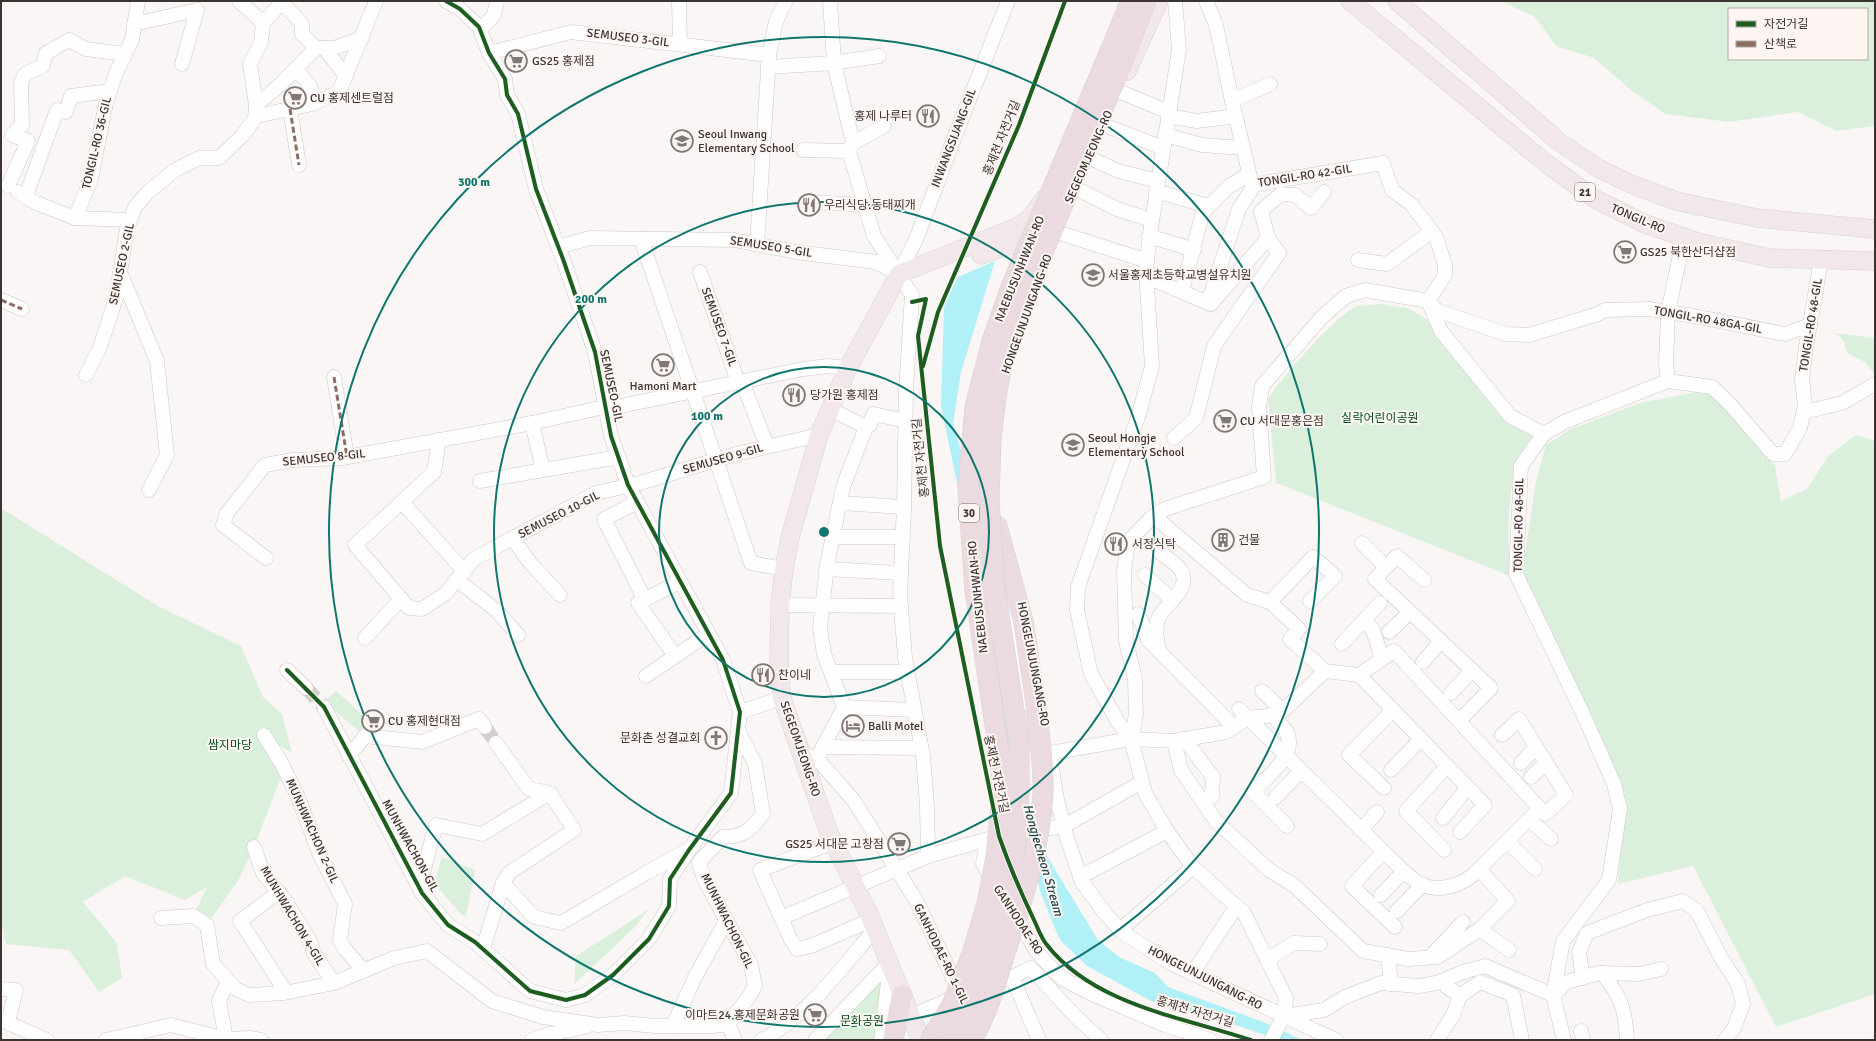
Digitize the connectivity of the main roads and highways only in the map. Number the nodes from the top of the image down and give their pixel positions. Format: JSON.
{"nodes":[{"id":1,"x":1125,"y":1,"type":"edge"},
{"id":2,"x":1131,"y":1,"type":"edge"},
{"id":3,"x":1146,"y":1,"type":"edge"},
{"id":4,"x":1159,"y":1,"type":"edge"},
{"id":5,"x":1170,"y":1,"type":"edge"},
{"id":6,"x":1350,"y":1,"type":"edge"},
{"id":7,"x":1397,"y":1,"type":"edge"},
{"id":8,"x":1152,"y":20,"type":"junction"},
{"id":9,"x":1875,"y":229,"type":"edge"},
{"id":10,"x":1016,"y":235,"type":"junction"},
{"id":11,"x":1875,"y":261,"type":"edge"},
{"id":12,"x":997,"y":526,"type":"road end"},
{"id":13,"x":902,"y":995,"type":"junction"},
{"id":14,"x":889,"y":1039,"type":"edge"},
{"id":15,"x":921,"y":1040,"type":"edge"},
{"id":16,"x":930,"y":1040,"type":"edge"},
{"id":17,"x":953,"y":1040,"type":"edge"},
{"id":18,"x":972,"y":1040,"type":"edge"}],
"edges":[{"from":1,"to":10,"type":"main road","name":"SEGEOMJEONG-RO"},
{"from":2,"to":16,"type":"highway","name":"NAEBUSUNHWAN-RO","number":"30","bridge":true},
{"from":3,"to":17,"type":"highway","name":"NAEBUSUNHWAN-RO","number":"30","bridge":true},
{"from":4,"to":8,"type":"main road","name":"SEGEOMJEONG-RO"},
{"from":5,"to":8,"type":"main road"},
{"from":6,"to":11,"type":"main road","name":"TONGIL-RO","number":"21"},
{"from":7,"to":9,"type":"main road","number":"21"},
{"from":8,"to":10,"type":"main road","name":"SEGEOMJEONG-RO"},
{"from":10,"to":13,"type":"main road","name":"SEGEOMJEONG-RO"},
{"from":12,"to":18,"type":"highway","bridge":true},
{"from":13,"to":14,"type":"highway"},
{"from":13,"to":15,"type":"main road","name":"SEGEOMJEONG-RO"}]}
